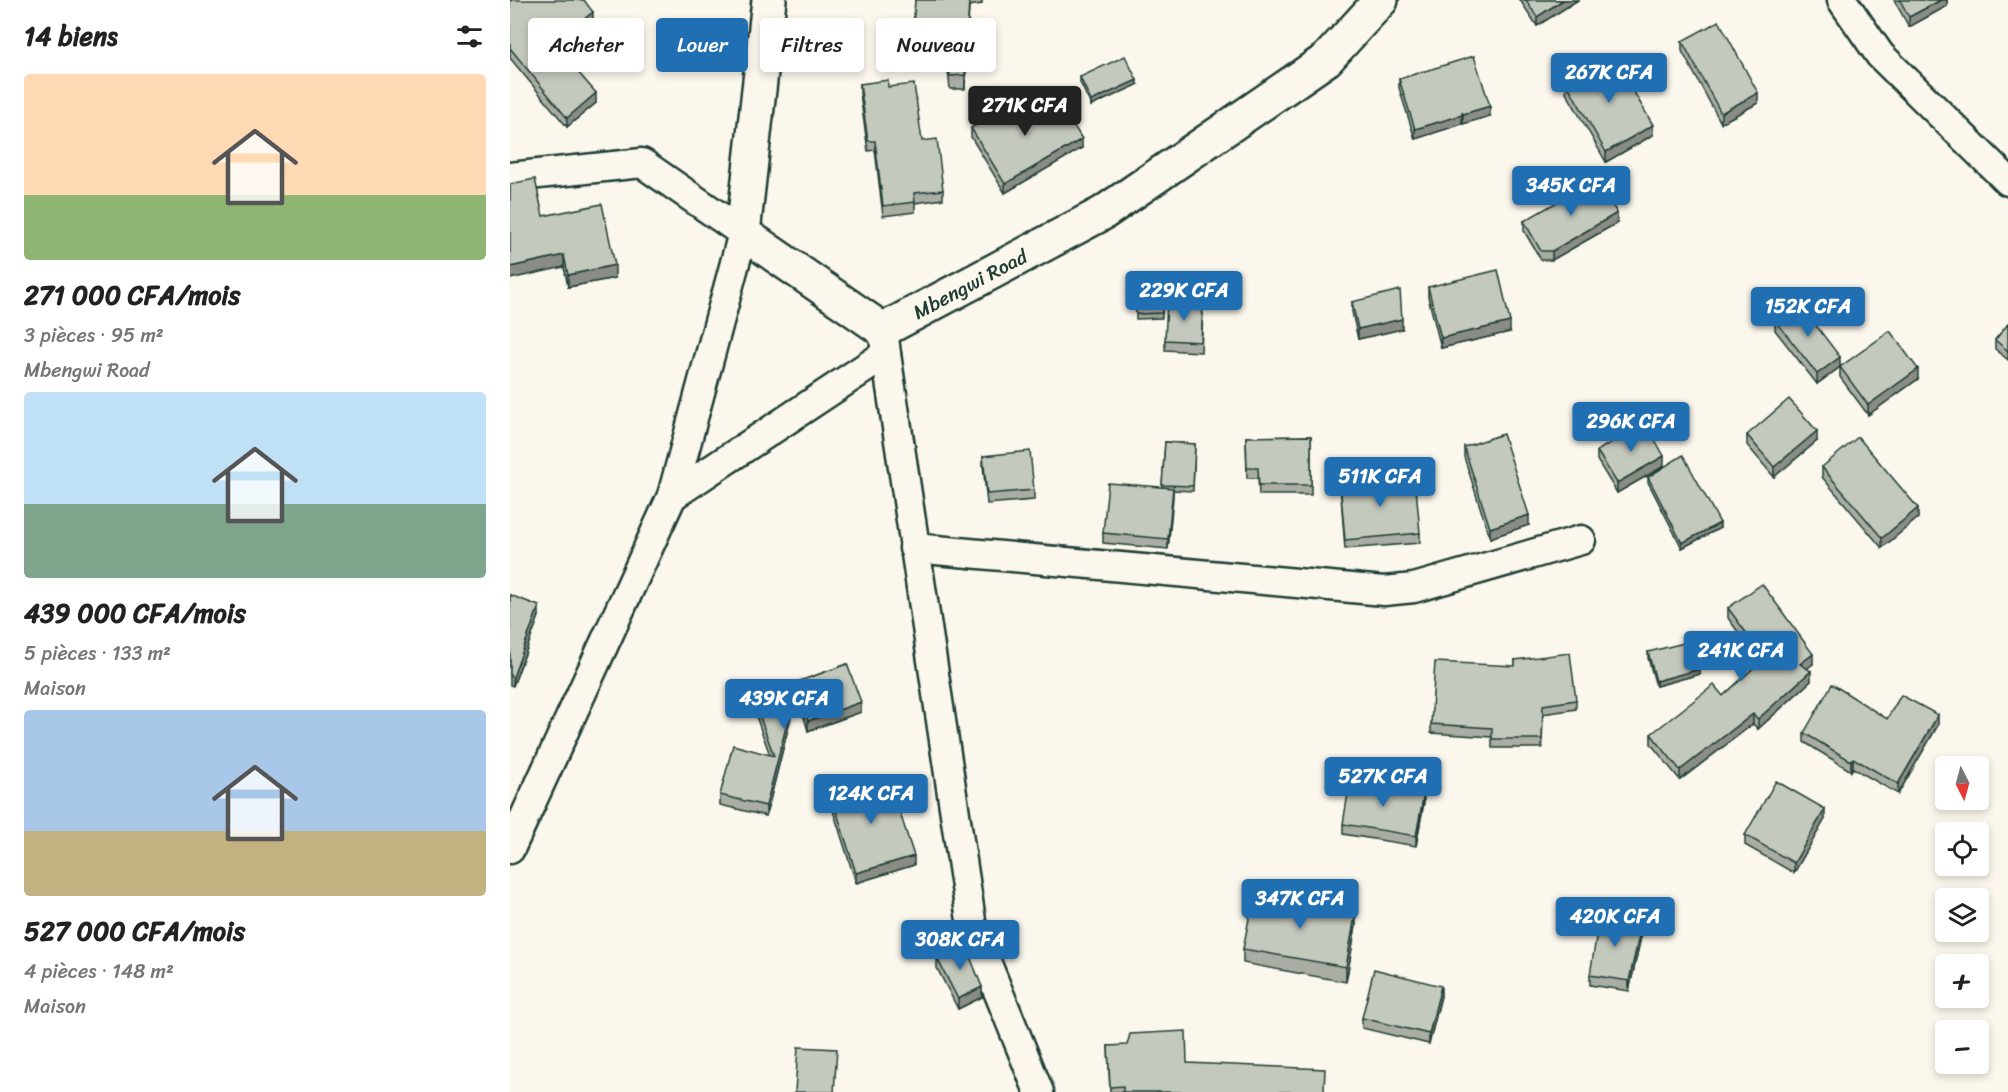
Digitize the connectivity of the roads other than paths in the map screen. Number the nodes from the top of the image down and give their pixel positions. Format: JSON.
{"nodes":[{"id":1,"x":769,"y":0,"type":"edge"},
{"id":2,"x":1381,"y":0,"type":"edge"},
{"id":3,"x":1842,"y":0,"type":"edge"},
{"id":4,"x":510,"y":177,"type":"edge"},
{"id":5,"x":2008,"y":181,"type":"edge"},
{"id":6,"x":743,"y":233,"type":"junction"},
{"id":7,"x":885,"y":342,"type":"junction"},
{"id":8,"x":672,"y":496,"type":"junction"},
{"id":9,"x":1581,"y":540,"type":"dead end"},
{"id":10,"x":914,"y":548,"type":"junction"},
{"id":11,"x":510,"y":849,"type":"edge"},
{"id":12,"x":1039,"y":1092,"type":"edge"}],
"edges":[{"from":1,"to":6,"type":"main road"},
{"from":2,"to":7,"type":"main road","name":"Mbengwi Road"},
{"from":3,"to":5,"type":"street"},
{"from":4,"to":6,"type":"street"},
{"from":6,"to":7,"type":"main road"},
{"from":6,"to":8,"type":"street"},
{"from":7,"to":8,"type":"street"},
{"from":7,"to":10,"type":"street"},
{"from":8,"to":11,"type":"street"},
{"from":9,"to":10,"type":"street"},
{"from":10,"to":12,"type":"street"}]}
